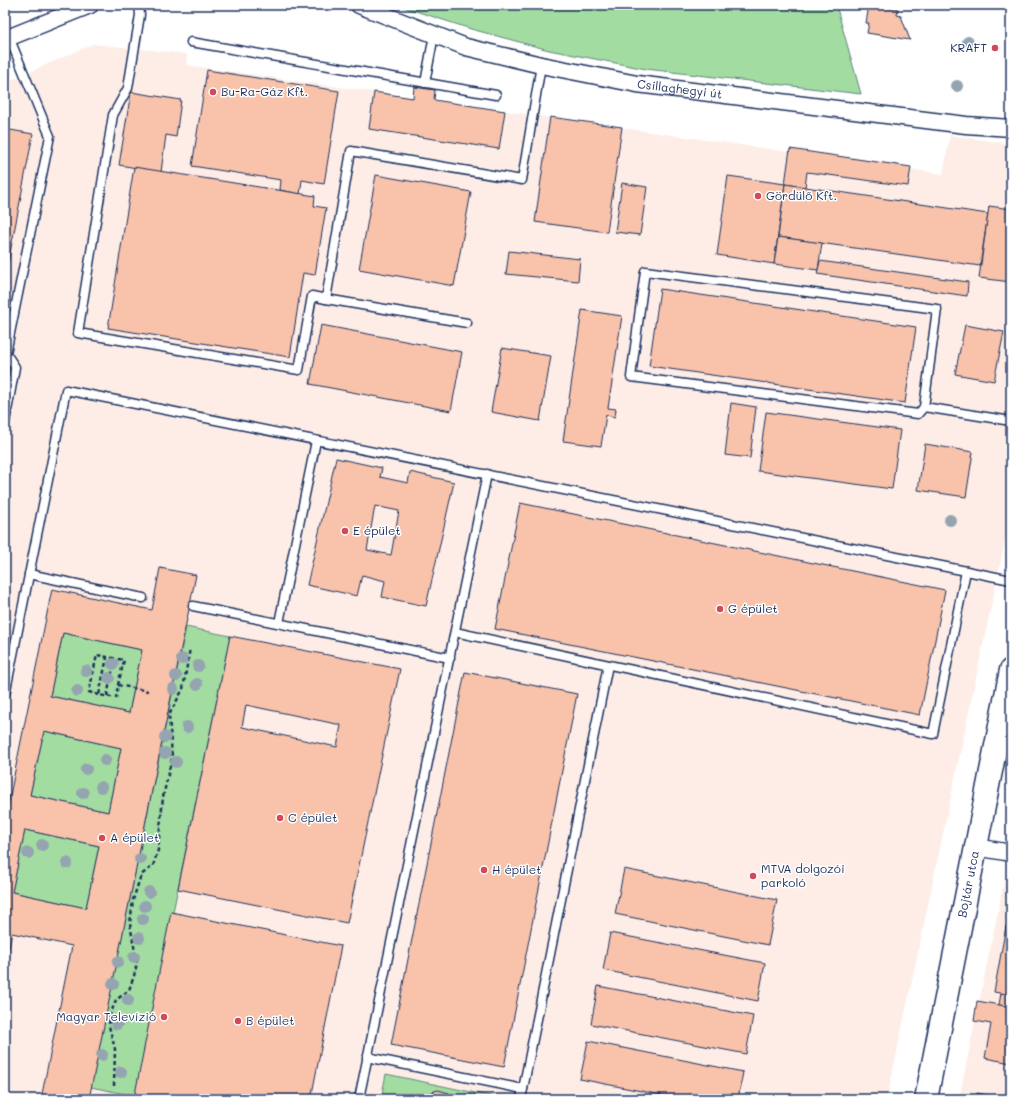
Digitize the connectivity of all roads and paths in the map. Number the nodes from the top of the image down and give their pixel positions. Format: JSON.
{"nodes":[{"id":1,"x":90,"y":5,"type":"edge"},
{"id":2,"x":139,"y":5,"type":"edge"},
{"id":3,"x":359,"y":5,"type":"edge"},
{"id":4,"x":434,"y":36,"type":"junction"},
{"id":5,"x":7,"y":38,"type":"edge"},
{"id":6,"x":191,"y":42,"type":"dead end"},
{"id":7,"x":541,"y":66,"type":"junction"},
{"id":8,"x":426,"y":83,"type":"junction"},
{"id":9,"x":496,"y":95,"type":"dead end"},
{"id":10,"x":1011,"y":128,"type":"edge"},
{"id":11,"x":326,"y":299,"type":"junction"},
{"id":12,"x":467,"y":323,"type":"dead end"},
{"id":13,"x":5,"y":352,"type":"edge"},
{"id":14,"x":924,"y":407,"type":"junction"},
{"id":15,"x":5,"y":422,"type":"edge"},
{"id":16,"x":1011,"y":422,"type":"edge"},
{"id":17,"x":316,"y":441,"type":"junction"},
{"id":18,"x":487,"y":474,"type":"junction"},
{"id":19,"x":966,"y":571,"type":"junction"},
{"id":20,"x":29,"y":574,"type":"junction"},
{"id":21,"x":1011,"y":580,"type":"edge"},
{"id":22,"x":143,"y":598,"type":"dead end"},
{"id":23,"x":193,"y":606,"type":"dead end"},
{"id":24,"x":279,"y":624,"type":"junction"},
{"id":25,"x":455,"y":632,"type":"junction"},
{"id":26,"x":190,"y":648,"type":"dead end"},
{"id":27,"x":107,"y":657,"type":"junction"},
{"id":28,"x":450,"y":658,"type":"junction"},
{"id":29,"x":116,"y":659,"type":"junction"},
{"id":30,"x":608,"y":665,"type":"junction"},
{"id":31,"x":1011,"y":670,"type":"edge"},
{"id":32,"x":118,"y":685,"type":"junction"},
{"id":33,"x":148,"y":691,"type":"dead end"},
{"id":34,"x":99,"y":694,"type":"junction"},
{"id":35,"x":5,"y":695,"type":"edge"},
{"id":36,"x":107,"y":696,"type":"junction"},
{"id":37,"x":976,"y":846,"type":"junction"},
{"id":38,"x":1011,"y":853,"type":"edge"},
{"id":39,"x":367,"y":1057,"type":"junction"},
{"id":40,"x":114,"y":1086,"type":"dead end"},
{"id":41,"x":523,"y":1089,"type":"junction"},
{"id":42,"x":359,"y":1099,"type":"edge"},
{"id":43,"x":521,"y":1099,"type":"edge"},
{"id":44,"x":926,"y":1099,"type":"edge"}],
"edges":[{"from":1,"to":5,"type":"street"},
{"from":2,"to":11,"type":"lane"},
{"from":3,"to":4,"type":"street","name":"Csillaghegyi út"},
{"from":4,"to":7,"type":"street","name":"Csillaghegyi út"},
{"from":4,"to":8,"type":"lane"},
{"from":5,"to":13,"type":"lane"},
{"from":6,"to":8,"type":"lane"},
{"from":7,"to":10,"type":"street","name":"Csillaghegyi út"},
{"from":7,"to":11,"type":"lane"},
{"from":8,"to":9,"type":"lane"},
{"from":11,"to":12,"type":"lane"},
{"from":13,"to":15,"type":"lane"},
{"from":14,"to":14,"type":"lane"},
{"from":14,"to":16,"type":"lane"},
{"from":17,"to":18,"type":"lane"},
{"from":17,"to":20,"type":"lane"},
{"from":17,"to":24,"type":"lane"},
{"from":18,"to":19,"type":"lane"},
{"from":18,"to":25,"type":"lane"},
{"from":19,"to":21,"type":"lane"},
{"from":19,"to":30,"type":"lane"},
{"from":20,"to":22,"type":"lane"},
{"from":20,"to":35,"type":"lane"},
{"from":23,"to":24,"type":"lane"},
{"from":24,"to":28,"type":"lane"},
{"from":25,"to":28,"type":"lane"},
{"from":25,"to":30,"type":"lane"},
{"from":26,"to":40,"type":"path"},
{"from":27,"to":29,"type":"path"},
{"from":27,"to":34,"type":"path"},
{"from":27,"to":34,"type":"path"},
{"from":28,"to":39,"type":"lane"},
{"from":29,"to":32,"type":"path"},
{"from":29,"to":36,"type":"path"},
{"from":30,"to":41,"type":"lane"},
{"from":31,"to":37,"type":"street","name":"Bojtár utca"},
{"from":32,"to":33,"type":"path"},
{"from":32,"to":36,"type":"path"},
{"from":34,"to":36,"type":"path"},
{"from":37,"to":38,"type":"street"},
{"from":37,"to":44,"type":"street","name":"Bojtár utca"},
{"from":39,"to":41,"type":"lane"},
{"from":39,"to":42,"type":"lane"},
{"from":41,"to":43,"type":"lane"}]}
